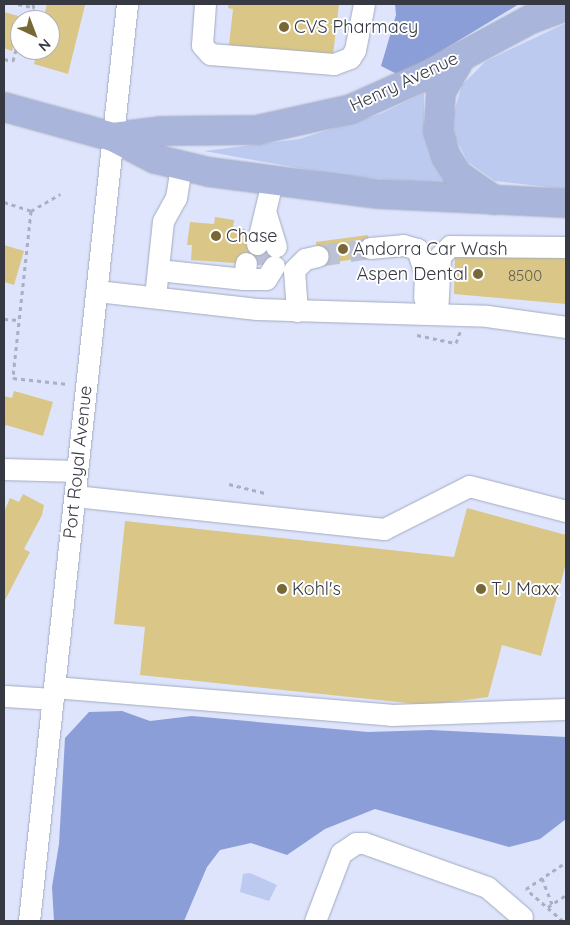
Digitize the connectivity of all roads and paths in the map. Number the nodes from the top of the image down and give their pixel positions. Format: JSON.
{"nodes":[{"id":1,"x":18,"y":4,"type":"edge"},
{"id":2,"x":33,"y":4,"type":"edge"},
{"id":3,"x":127,"y":4,"type":"edge"},
{"id":4,"x":205,"y":4,"type":"edge"},
{"id":5,"x":364,"y":4,"type":"edge"},
{"id":6,"x":566,"y":6,"type":"edge"},
{"id":7,"x":35,"y":8,"type":"joint"},
{"id":8,"x":463,"y":55,"type":"junction"},
{"id":9,"x":4,"y":107,"type":"edge"},
{"id":10,"x":113,"y":137,"type":"junction"},
{"id":11,"x":180,"y":167,"type":"junction"},
{"id":12,"x":272,"y":182,"type":"junction"},
{"id":13,"x":60,"y":194,"type":"dead end"},
{"id":14,"x":495,"y":200,"type":"junction"},
{"id":15,"x":4,"y":202,"type":"edge"},
{"id":16,"x":566,"y":203,"type":"edge"},
{"id":17,"x":31,"y":211,"type":"junction"},
{"id":18,"x":566,"y":247,"type":"edge"},
{"id":19,"x":370,"y":248,"type":"tunnel mouth"},
{"id":20,"x":318,"y":256,"type":"tunnel mouth"},
{"id":21,"x":158,"y":270,"type":"junction"},
{"id":22,"x":97,"y":291,"type":"junction"},
{"id":23,"x":155,"y":297,"type":"junction"},
{"id":24,"x":297,"y":311,"type":"junction"},
{"id":25,"x":430,"y":314,"type":"junction"},
{"id":26,"x":4,"y":319,"type":"edge"},
{"id":27,"x":19,"y":320,"type":"junction"},
{"id":28,"x":462,"y":324,"type":"dead end"},
{"id":29,"x":566,"y":327,"type":"edge"},
{"id":30,"x":417,"y":335,"type":"dead end"},
{"id":31,"x":68,"y":384,"type":"dead end"},
{"id":32,"x":4,"y":469,"type":"edge"},
{"id":33,"x":77,"y":471,"type":"junction"},
{"id":34,"x":229,"y":484,"type":"dead end"},
{"id":35,"x":265,"y":492,"type":"dead end"},
{"id":36,"x":75,"y":496,"type":"junction"},
{"id":37,"x":566,"y":511,"type":"edge"},
{"id":38,"x":53,"y":693,"type":"junction"},
{"id":39,"x":6,"y":696,"type":"dead end"},
{"id":40,"x":566,"y":709,"type":"edge"},
{"id":41,"x":566,"y":862,"type":"edge"},
{"id":42,"x":542,"y":878,"type":"junction"},
{"id":43,"x":566,"y":895,"type":"edge"},
{"id":44,"x":552,"y":904,"type":"junction"},
{"id":45,"x":548,"y":907,"type":"junction"},
{"id":46,"x":522,"y":920,"type":"edge"},
{"id":47,"x":30,"y":921,"type":"edge"},
{"id":48,"x":315,"y":921,"type":"edge"},
{"id":49,"x":563,"y":921,"type":"edge"}],
"edges":[{"from":1,"to":7,"type":"path"},
{"from":2,"to":7,"type":"path"},
{"from":3,"to":10,"type":"street","name":"Port Royal Avenue"},
{"from":4,"to":5,"type":"street"},
{"from":6,"to":8,"type":"main road","name":"Henry Avenue"},
{"from":8,"to":10,"type":"main road","name":"Henry Avenue"},
{"from":8,"to":14,"type":"main road"},
{"from":9,"to":10,"type":"main road","name":"Henry Avenue"},
{"from":10,"to":11,"type":"main road","name":"Henry Avenue"},
{"from":10,"to":22,"type":"street","name":"Port Royal Avenue"},
{"from":11,"to":12,"type":"main road","name":"Henry Avenue"},
{"from":11,"to":21,"type":"street"},
{"from":12,"to":14,"type":"main road","name":"Henry Avenue"},
{"from":12,"to":21,"type":"street"},
{"from":13,"to":17,"type":"path"},
{"from":14,"to":16,"type":"main road","name":"Henry Avenue"},
{"from":15,"to":17,"type":"path"},
{"from":17,"to":27,"type":"path"},
{"from":18,"to":25,"type":"street"},
{"from":19,"to":25,"type":"street"},
{"from":20,"to":24,"type":"street"},
{"from":21,"to":23,"type":"street"},
{"from":22,"to":23,"type":"street"},
{"from":22,"to":33,"type":"street","name":"Port Royal Avenue"},
{"from":23,"to":24,"type":"street"},
{"from":24,"to":25,"type":"street"},
{"from":25,"to":29,"type":"street"},
{"from":26,"to":27,"type":"path"},
{"from":27,"to":31,"type":"path"},
{"from":28,"to":30,"type":"path"},
{"from":32,"to":33,"type":"street"},
{"from":33,"to":36,"type":"street","name":"Port Royal Avenue"},
{"from":34,"to":35,"type":"path"},
{"from":36,"to":37,"type":"street"},
{"from":36,"to":38,"type":"street","name":"Port Royal Avenue"},
{"from":38,"to":39,"type":"street"},
{"from":38,"to":40,"type":"street"},
{"from":38,"to":47,"type":"street","name":"Port Royal Avenue"},
{"from":41,"to":42,"type":"path"},
{"from":42,"to":44,"type":"path"},
{"from":42,"to":45,"type":"path"},
{"from":43,"to":44,"type":"path"},
{"from":44,"to":45,"type":"path"},
{"from":45,"to":49,"type":"path"},
{"from":46,"to":48,"type":"street"}]}
